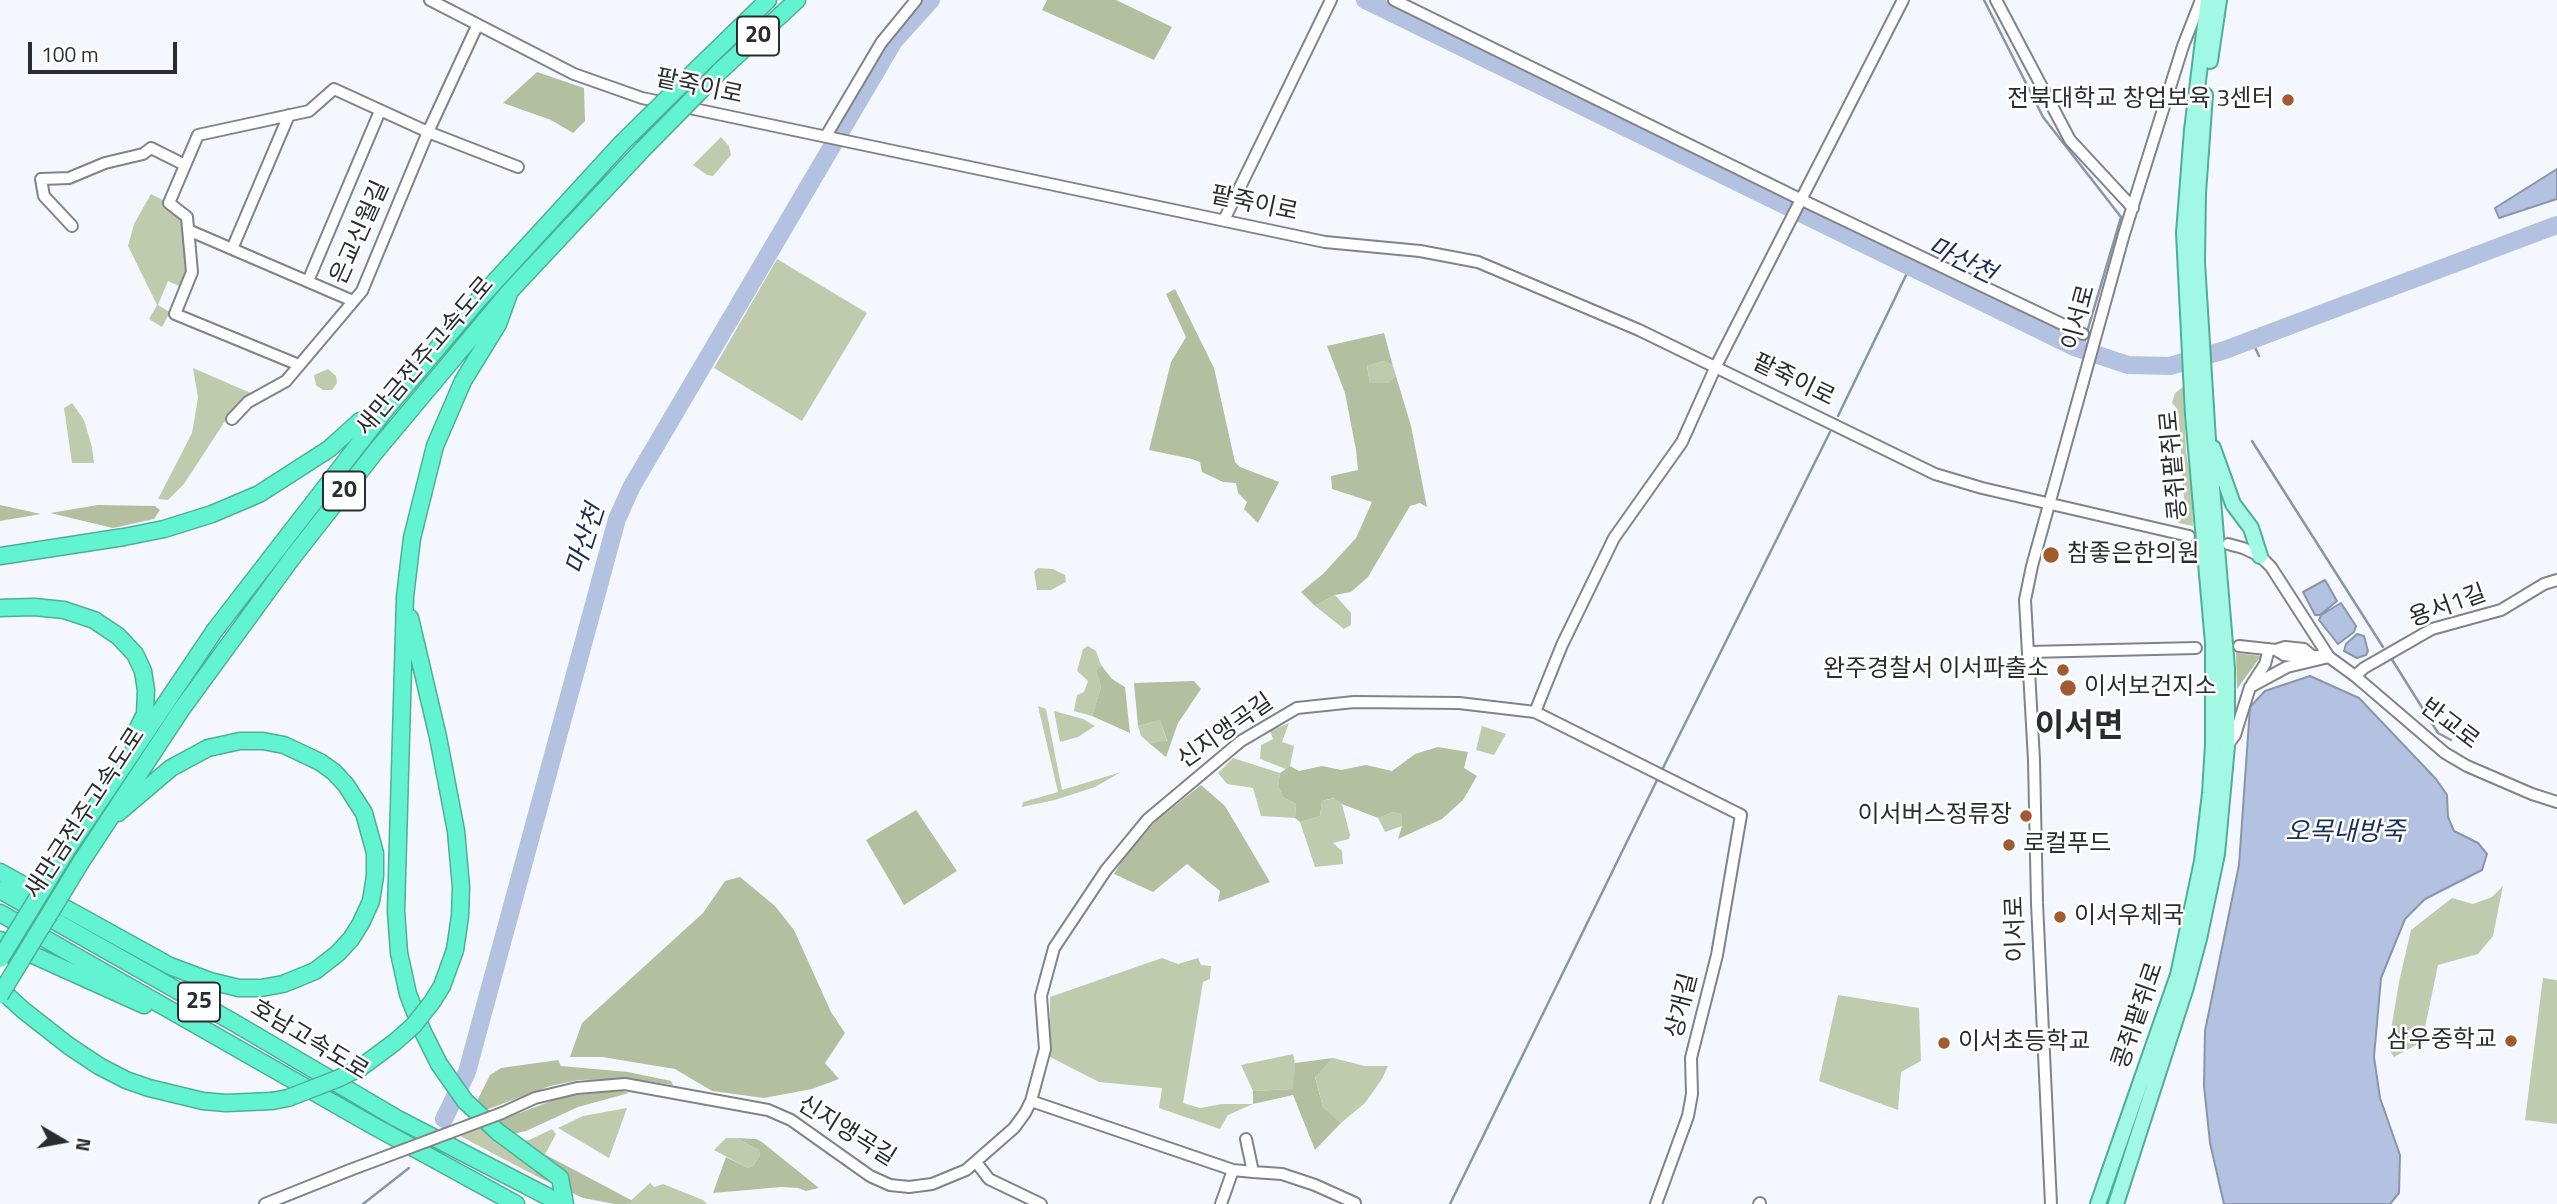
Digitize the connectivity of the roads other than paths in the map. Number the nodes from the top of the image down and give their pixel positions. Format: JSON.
{"nodes":[{"id":1,"x":430,"y":0,"type":"edge"},
{"id":2,"x":768,"y":0,"type":"edge"},
{"id":3,"x":797,"y":0,"type":"edge"},
{"id":4,"x":916,"y":0,"type":"edge"},
{"id":5,"x":1331,"y":0,"type":"edge"},
{"id":6,"x":1394,"y":0,"type":"edge"},
{"id":7,"x":1903,"y":0,"type":"edge"},
{"id":8,"x":1996,"y":0,"type":"edge"},
{"id":9,"x":2201,"y":0,"type":"edge"},
{"id":10,"x":2208,"y":0,"type":"edge"},
{"id":11,"x":2219,"y":0,"type":"edge"},
{"id":12,"x":477,"y":26,"type":"junction"},
{"id":13,"x":380,"y":111,"type":"junction"},
{"id":14,"x":289,"y":115,"type":"junction"},
{"id":15,"x":428,"y":132,"type":"junction"},
{"id":16,"x":828,"y":137,"type":"junction"},
{"id":17,"x":185,"y":166,"type":"junction"},
{"id":18,"x":518,"y":167,"type":"dead end"},
{"id":19,"x":1800,"y":203,"type":"junction"},
{"id":20,"x":2133,"y":208,"type":"junction"},
{"id":21,"x":1224,"y":220,"type":"junction"},
{"id":22,"x":72,"y":226,"type":"dead end"},
{"id":23,"x":188,"y":230,"type":"junction"},
{"id":24,"x":232,"y":249,"type":"junction"},
{"id":25,"x":308,"y":281,"type":"junction"},
{"id":26,"x":510,"y":291,"type":"junction"},
{"id":27,"x":353,"y":301,"type":"junction"},
{"id":28,"x":2082,"y":334,"type":"dead end"},
{"id":29,"x":2196,"y":335,"type":"junction"},
{"id":30,"x":299,"y":365,"type":"junction"},
{"id":31,"x":1716,"y":366,"type":"junction"},
{"id":32,"x":2198,"y":382,"type":"junction"},
{"id":33,"x":382,"y":414,"type":"junction"},
{"id":34,"x":232,"y":419,"type":"dead end"},
{"id":35,"x":2208,"y":440,"type":"junction"},
{"id":36,"x":2050,"y":503,"type":"junction"},
{"id":37,"x":2189,"y":536,"type":"dead end"},
{"id":38,"x":2228,"y":544,"type":"dead end"},
{"id":39,"x":0,"y":556,"type":"edge"},
{"id":40,"x":2260,"y":556,"type":"junction"},
{"id":41,"x":2557,"y":580,"type":"edge"},
{"id":42,"x":405,"y":597,"type":"junction"},
{"id":43,"x":0,"y":608,"type":"edge"},
{"id":44,"x":2239,"y":646,"type":"dead end"},
{"id":45,"x":2196,"y":648,"type":"dead end"},
{"id":46,"x":2272,"y":649,"type":"junction"},
{"id":47,"x":2029,"y":652,"type":"junction"},
{"id":48,"x":2329,"y":657,"type":"junction"},
{"id":49,"x":2355,"y":676,"type":"junction"},
{"id":50,"x":2250,"y":687,"type":"junction"},
{"id":51,"x":1535,"y":712,"type":"junction"},
{"id":52,"x":2227,"y":746,"type":"junction"},
{"id":53,"x":119,"y":770,"type":"junction"},
{"id":54,"x":2557,"y":802,"type":"edge"},
{"id":55,"x":1741,"y":815,"type":"joint"},
{"id":56,"x":108,"y":820,"type":"junction"},
{"id":57,"x":0,"y":872,"type":"edge"},
{"id":58,"x":0,"y":890,"type":"edge"},
{"id":59,"x":0,"y":913,"type":"edge"},
{"id":60,"x":0,"y":940,"type":"edge"},
{"id":61,"x":0,"y":959,"type":"edge"},
{"id":62,"x":170,"y":966,"type":"junction"},
{"id":63,"x":0,"y":989,"type":"edge"},
{"id":64,"x":0,"y":995,"type":"edge"},
{"id":65,"x":231,"y":1045,"type":"junction"},
{"id":66,"x":272,"y":1045,"type":"junction"},
{"id":67,"x":1031,"y":1101,"type":"junction"},
{"id":68,"x":1246,"y":1139,"type":"dead end"},
{"id":69,"x":976,"y":1162,"type":"junction"},
{"id":70,"x":1233,"y":1171,"type":"junction"},
{"id":71,"x":1253,"y":1172,"type":"junction"},
{"id":72,"x":1355,"y":1203,"type":"edge"},
{"id":73,"x":265,"y":1204,"type":"edge"},
{"id":74,"x":516,"y":1204,"type":"edge"},
{"id":75,"x":564,"y":1204,"type":"edge"},
{"id":76,"x":1041,"y":1204,"type":"edge"},
{"id":77,"x":1221,"y":1204,"type":"edge"},
{"id":78,"x":1656,"y":1204,"type":"edge"},
{"id":79,"x":2051,"y":1204,"type":"edge"},
{"id":80,"x":2098,"y":1204,"type":"edge"},
{"id":81,"x":2116,"y":1204,"type":"edge"}],
"edges":[{"from":1,"to":12,"type":"street","name":"팥죽이로"},
{"from":2,"to":33,"type":"highway","name":"새만금전주고속도로","number":"20","bridge":true},
{"from":3,"to":26,"type":"highway","name":"새만금전주고속도로","number":"20","bridge":true},
{"from":4,"to":16,"type":"street"},
{"from":5,"to":21,"type":"street"},
{"from":6,"to":19,"type":"street"},
{"from":7,"to":19,"type":"street"},
{"from":8,"to":20,"type":"street"},
{"from":9,"to":20,"type":"street","name":"이서로"},
{"from":10,"to":29,"type":"main road","name":"콩쥐팥쥐로"},
{"from":11,"to":29,"type":"main road","name":"콩쥐팥쥐로"},
{"from":12,"to":15,"type":"street","name":"은교신월길"},
{"from":12,"to":16,"type":"street","name":"팥죽이로"},
{"from":13,"to":14,"type":"street"},
{"from":13,"to":15,"type":"street"},
{"from":13,"to":25,"type":"street"},
{"from":14,"to":17,"type":"street"},
{"from":14,"to":24,"type":"street"},
{"from":15,"to":18,"type":"street"},
{"from":15,"to":27,"type":"street","name":"은교신월길"},
{"from":16,"to":21,"type":"street","name":"팥죽이로"},
{"from":17,"to":22,"type":"street"},
{"from":17,"to":23,"type":"street"},
{"from":19,"to":28,"type":"street"},
{"from":19,"to":31,"type":"street"},
{"from":20,"to":36,"type":"street","name":"이서로"},
{"from":21,"to":31,"type":"street","name":"팥죽이로"},
{"from":23,"to":24,"type":"street"},
{"from":23,"to":30,"type":"street"},
{"from":24,"to":25,"type":"street"},
{"from":25,"to":27,"type":"street"},
{"from":26,"to":42,"type":"highway"},
{"from":26,"to":56,"type":"highway","name":"새만금전주고속도로","number":"20"},
{"from":27,"to":30,"type":"street","name":"은교신월길"},
{"from":29,"to":32,"type":"main road","name":"콩쥐팥쥐로"},
{"from":30,"to":34,"type":"street","name":"은교신월길"},
{"from":31,"to":36,"type":"street","name":"팥죽이로"},
{"from":31,"to":51,"type":"street"},
{"from":32,"to":35,"type":"main road","name":"콩쥐팥쥐로"},
{"from":32,"to":80,"type":"main road","name":"콩쥐팥쥐로"},
{"from":33,"to":39,"type":"highway"},
{"from":33,"to":53,"type":"highway","name":"새만금전주고속도로","number":"20"},
{"from":35,"to":40,"type":"main road"},
{"from":35,"to":52,"type":"main road","name":"콩쥐팥쥐로"},
{"from":36,"to":37,"type":"street","name":"팥죽이로"},
{"from":36,"to":47,"type":"street","name":"이서로"},
{"from":38,"to":40,"type":"street"},
{"from":40,"to":48,"type":"street"},
{"from":41,"to":49,"type":"street","name":"용서1길"},
{"from":42,"to":63,"type":"highway","bridge":true},
{"from":42,"to":75,"type":"highway"},
{"from":43,"to":53,"type":"highway"},
{"from":44,"to":46,"type":"street"},
{"from":45,"to":47,"type":"street"},
{"from":46,"to":48,"type":"street"},
{"from":46,"to":50,"type":"street"},
{"from":47,"to":79,"type":"street","name":"이서로"},
{"from":48,"to":49,"type":"street","name":"반교로"},
{"from":48,"to":50,"type":"street"},
{"from":49,"to":54,"type":"street","name":"반교로"},
{"from":50,"to":52,"type":"street"},
{"from":51,"to":55,"type":"street","name":"신지앵곡길"},
{"from":51,"to":67,"type":"street","name":"신지앵곡길"},
{"from":52,"to":81,"type":"main road","name":"콩쥐팥쥐로"},
{"from":53,"to":61,"type":"highway","name":"새만금전주고속도로","number":"20","bridge":true},
{"from":55,"to":78,"type":"street","name":"상개길"},
{"from":56,"to":62,"type":"highway"},
{"from":56,"to":64,"type":"highway","name":"새만금전주고속도로","number":"20","bridge":true},
{"from":57,"to":62,"type":"highway"},
{"from":58,"to":66,"type":"highway","name":"호남고속도로","number":"25"},
{"from":59,"to":65,"type":"highway","name":"호남고속도로","number":"25"},
{"from":60,"to":65,"type":"highway"},
{"from":62,"to":66,"type":"highway"},
{"from":65,"to":74,"type":"highway","name":"호남고속도로","number":"25"},
{"from":66,"to":75,"type":"highway","name":"호남고속도로","number":"25"},
{"from":67,"to":69,"type":"street","name":"신지앵곡길"},
{"from":67,"to":70,"type":"street"},
{"from":68,"to":71,"type":"street"},
{"from":69,"to":73,"type":"street","name":"신지앵곡길","bridge":true},
{"from":69,"to":76,"type":"street"},
{"from":70,"to":71,"type":"street"},
{"from":70,"to":77,"type":"street"},
{"from":71,"to":72,"type":"street"}]}
